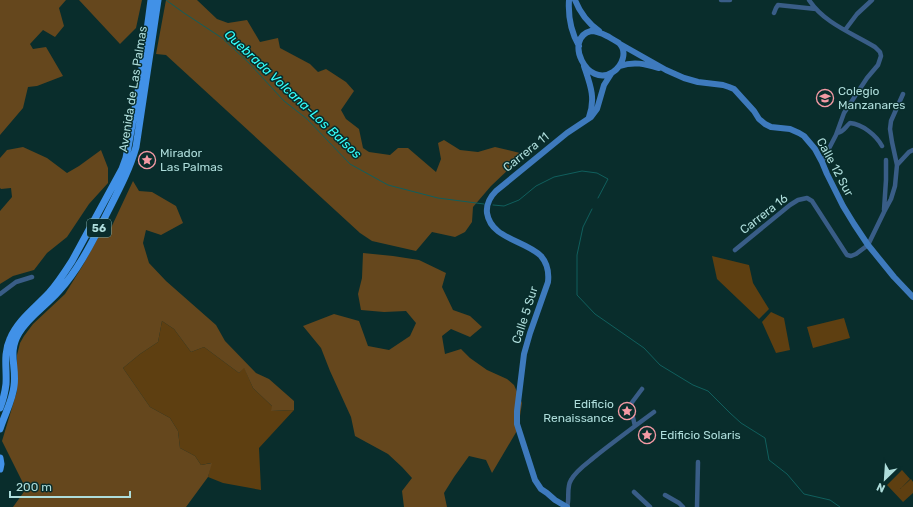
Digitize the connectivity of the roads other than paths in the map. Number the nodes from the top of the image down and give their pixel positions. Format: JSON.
{"nodes":[{"id":1,"x":569,"y":0,"type":"edge"},
{"id":2,"x":575,"y":0,"type":"edge"},
{"id":3,"x":721,"y":0,"type":"edge"},
{"id":4,"x":730,"y":0,"type":"edge"},
{"id":5,"x":809,"y":0,"type":"edge"},
{"id":6,"x":872,"y":0,"type":"edge"},
{"id":7,"x":154,"y":2,"type":"edge"},
{"id":8,"x":816,"y":9,"type":"junction"},
{"id":9,"x":774,"y":12,"type":"dead end"},
{"id":10,"x":845,"y":30,"type":"junction"},
{"id":11,"x":602,"y":33,"type":"junction"},
{"id":12,"x":620,"y":44,"type":"junction"},
{"id":13,"x":579,"y":46,"type":"junction"},
{"id":14,"x":584,"y":66,"type":"junction"},
{"id":15,"x":620,"y":66,"type":"junction"},
{"id":16,"x":666,"y":70,"type":"junction"},
{"id":17,"x":611,"y":74,"type":"junction"},
{"id":18,"x":903,"y":94,"type":"dead end"},
{"id":19,"x":588,"y":119,"type":"junction"},
{"id":20,"x":837,"y":133,"type":"junction"},
{"id":21,"x":882,"y":146,"type":"dead end"},
{"id":22,"x":913,"y":150,"type":"edge"},
{"id":23,"x":886,"y":160,"type":"dead end"},
{"id":24,"x":822,"y":162,"type":"junction"},
{"id":25,"x":898,"y":165,"type":"junction"},
{"id":26,"x":487,"y":210,"type":"joint"},
{"id":27,"x":884,"y":212,"type":"junction"},
{"id":28,"x":868,"y":245,"type":"junction"},
{"id":29,"x":735,"y":250,"type":"dead end"},
{"id":30,"x":32,"y":277,"type":"dead end"},
{"id":31,"x":0,"y":294,"type":"edge"},
{"id":32,"x":913,"y":297,"type":"edge"},
{"id":33,"x":642,"y":389,"type":"dead end"},
{"id":34,"x":0,"y":408,"type":"edge"},
{"id":35,"x":654,"y":412,"type":"dead end"},
{"id":36,"x":635,"y":426,"type":"junction"},
{"id":37,"x":0,"y":429,"type":"edge"},
{"id":38,"x":0,"y":458,"type":"edge"},
{"id":39,"x":698,"y":462,"type":"dead end"},
{"id":40,"x":0,"y":469,"type":"edge"},
{"id":41,"x":634,"y":492,"type":"dead end"},
{"id":42,"x":665,"y":495,"type":"dead end"},
{"id":43,"x":567,"y":507,"type":"edge"},
{"id":44,"x":650,"y":507,"type":"edge"},
{"id":45,"x":683,"y":507,"type":"edge"},
{"id":46,"x":698,"y":507,"type":"edge"}],
"edges":[{"from":1,"to":13,"type":"main road"},
{"from":2,"to":11,"type":"main road"},
{"from":3,"to":4,"type":"street"},
{"from":5,"to":8,"type":"street"},
{"from":6,"to":10,"type":"street"},
{"from":7,"to":34,"type":"main road","name":"Avenida de Las Palmas","number":"56"},
{"from":7,"to":37,"type":"main road","name":"Avenida de Las Palmas","number":"56"},
{"from":8,"to":9,"type":"street"},
{"from":8,"to":10,"type":"street"},
{"from":10,"to":20,"type":"street"},
{"from":11,"to":12,"type":"main road"},
{"from":11,"to":13,"type":"main road"},
{"from":12,"to":15,"type":"main road"},
{"from":12,"to":16,"type":"main road","name":"Calle 12 Sur"},
{"from":13,"to":14,"type":"main road"},
{"from":14,"to":17,"type":"main road"},
{"from":14,"to":19,"type":"main road"},
{"from":15,"to":16,"type":"main road","name":"Calle 12 Sur"},
{"from":15,"to":17,"type":"main road"},
{"from":16,"to":24,"type":"main road","name":"Calle 12 Sur"},
{"from":17,"to":19,"type":"main road","name":"Carrera 11"},
{"from":18,"to":25,"type":"street"},
{"from":19,"to":26,"type":"main road","name":"Carrera 11"},
{"from":20,"to":21,"type":"street"},
{"from":20,"to":24,"type":"street"},
{"from":22,"to":25,"type":"street"},
{"from":23,"to":27,"type":"street"},
{"from":24,"to":28,"type":"main road","name":"Calle 12 Sur"},
{"from":25,"to":27,"type":"street"},
{"from":26,"to":43,"type":"main road","name":"Calle 5 Sur"},
{"from":27,"to":28,"type":"street"},
{"from":28,"to":29,"type":"street","name":"Carrera 16"},
{"from":28,"to":32,"type":"main road","name":"Calle 12 Sur"},
{"from":30,"to":31,"type":"street"},
{"from":33,"to":36,"type":"street"},
{"from":35,"to":36,"type":"street"},
{"from":36,"to":43,"type":"street"},
{"from":38,"to":40,"type":"main road"},
{"from":39,"to":46,"type":"street"},
{"from":41,"to":44,"type":"street"},
{"from":42,"to":45,"type":"street"}]}
